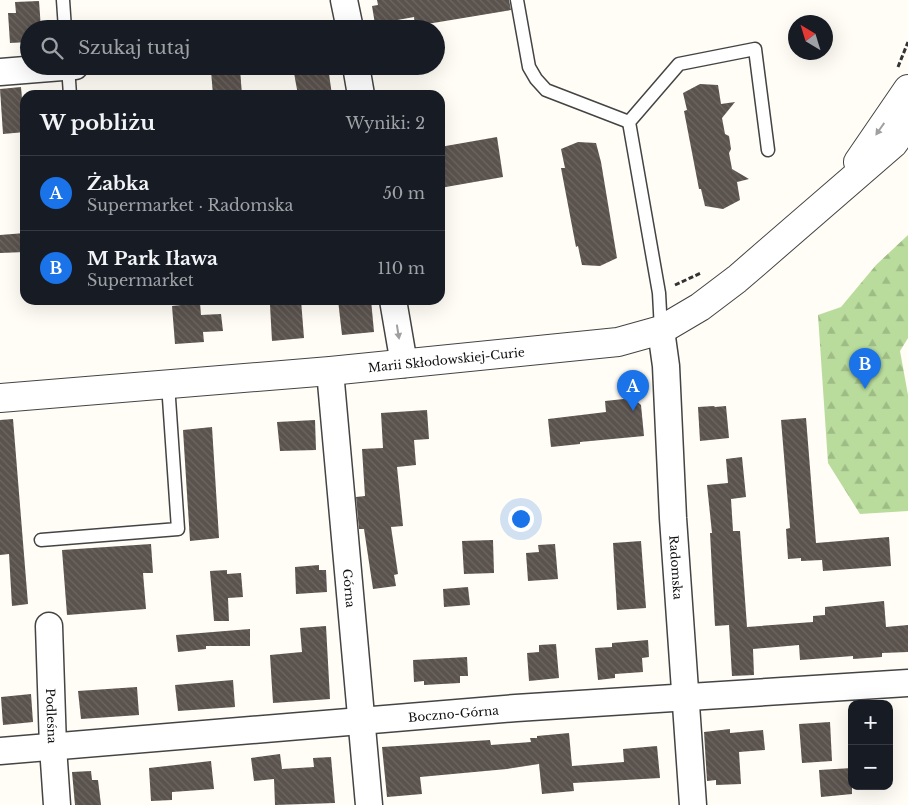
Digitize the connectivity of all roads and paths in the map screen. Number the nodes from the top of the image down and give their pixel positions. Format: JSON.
{"nodes":[{"id":1,"x":63,"y":0,"type":"edge"},
{"id":2,"x":344,"y":0,"type":"edge"},
{"id":3,"x":518,"y":0,"type":"edge"},
{"id":4,"x":64,"y":20,"type":"edge"},
{"id":5,"x":348,"y":20,"type":"edge"},
{"id":6,"x":908,"y":42,"type":"edge"},
{"id":7,"x":20,"y":70,"type":"edge"},
{"id":8,"x":0,"y":72,"type":"edge"},
{"id":9,"x":70,"y":75,"type":"edge"},
{"id":10,"x":358,"y":75,"type":"edge"},
{"id":11,"x":902,"y":80,"type":"edge"},
{"id":12,"x":70,"y":90,"type":"edge"},
{"id":13,"x":360,"y":90,"type":"edge"},
{"id":14,"x":629,"y":122,"type":"junction"},
{"id":15,"x":908,"y":124,"type":"edge"},
{"id":16,"x":768,"y":150,"type":"dead end"},
{"id":17,"x":840,"y":189,"type":"junction"},
{"id":18,"x":707,"y":271,"type":"dead end"},
{"id":19,"x":660,"y":293,"type":"junction"},
{"id":20,"x":394,"y":305,"type":"edge"},
{"id":21,"x":661,"y":330,"type":"junction"},
{"id":22,"x":404,"y":364,"type":"junction"},
{"id":23,"x":330,"y":371,"type":"junction"},
{"id":24,"x":168,"y":384,"type":"junction"},
{"id":25,"x":0,"y":398,"type":"edge"},
{"id":26,"x":41,"y":540,"type":"dead end"},
{"id":27,"x":49,"y":626,"type":"dead end"},
{"id":28,"x":908,"y":683,"type":"edge"},
{"id":29,"x":686,"y":697,"type":"junction"},
{"id":30,"x":363,"y":720,"type":"junction"},
{"id":31,"x":53,"y":747,"type":"junction"},
{"id":32,"x":0,"y":751,"type":"edge"},
{"id":33,"x":57,"y":805,"type":"edge"},
{"id":34,"x":369,"y":805,"type":"edge"},
{"id":35,"x":693,"y":805,"type":"edge"}],
"edges":[{"from":1,"to":4,"type":"lane"},
{"from":2,"to":5,"type":"street"},
{"from":3,"to":14,"type":"lane"},
{"from":6,"to":11,"type":"path"},
{"from":7,"to":8,"type":"street"},
{"from":9,"to":12,"type":"lane"},
{"from":10,"to":13,"type":"street"},
{"from":11,"to":17,"type":"street","name":"Marii Skłodowskiej-Curie","one_way":true},
{"from":14,"to":16,"type":"lane"},
{"from":14,"to":19,"type":"lane"},
{"from":15,"to":17,"type":"street","name":"Marii Skłodowskiej-Curie"},
{"from":17,"to":21,"type":"street","name":"Marii Skłodowskiej-Curie"},
{"from":18,"to":19,"type":"path"},
{"from":19,"to":21,"type":"lane"},
{"from":20,"to":22,"type":"street","one_way":true},
{"from":21,"to":22,"type":"street","name":"Marii Skłodowskiej-Curie"},
{"from":21,"to":29,"type":"street","name":"Radomska"},
{"from":22,"to":23,"type":"street","name":"Marii Skłodowskiej-Curie"},
{"from":23,"to":24,"type":"street","name":"Marii Skłodowskiej-Curie"},
{"from":23,"to":30,"type":"street","name":"Górna"},
{"from":24,"to":25,"type":"street","name":"Marii Skłodowskiej-Curie"},
{"from":24,"to":26,"type":"lane"},
{"from":27,"to":31,"type":"street","name":"Podleśna"},
{"from":28,"to":29,"type":"street","name":"Boczno-Górna"},
{"from":29,"to":30,"type":"street","name":"Boczno-Górna"},
{"from":29,"to":35,"type":"street","name":"Radomska"},
{"from":30,"to":31,"type":"street","name":"Boczno-Górna"},
{"from":30,"to":34,"type":"street","name":"Górna"},
{"from":31,"to":32,"type":"street","name":"Boczno-Górna"},
{"from":31,"to":33,"type":"street","name":"Podleśna"}]}
